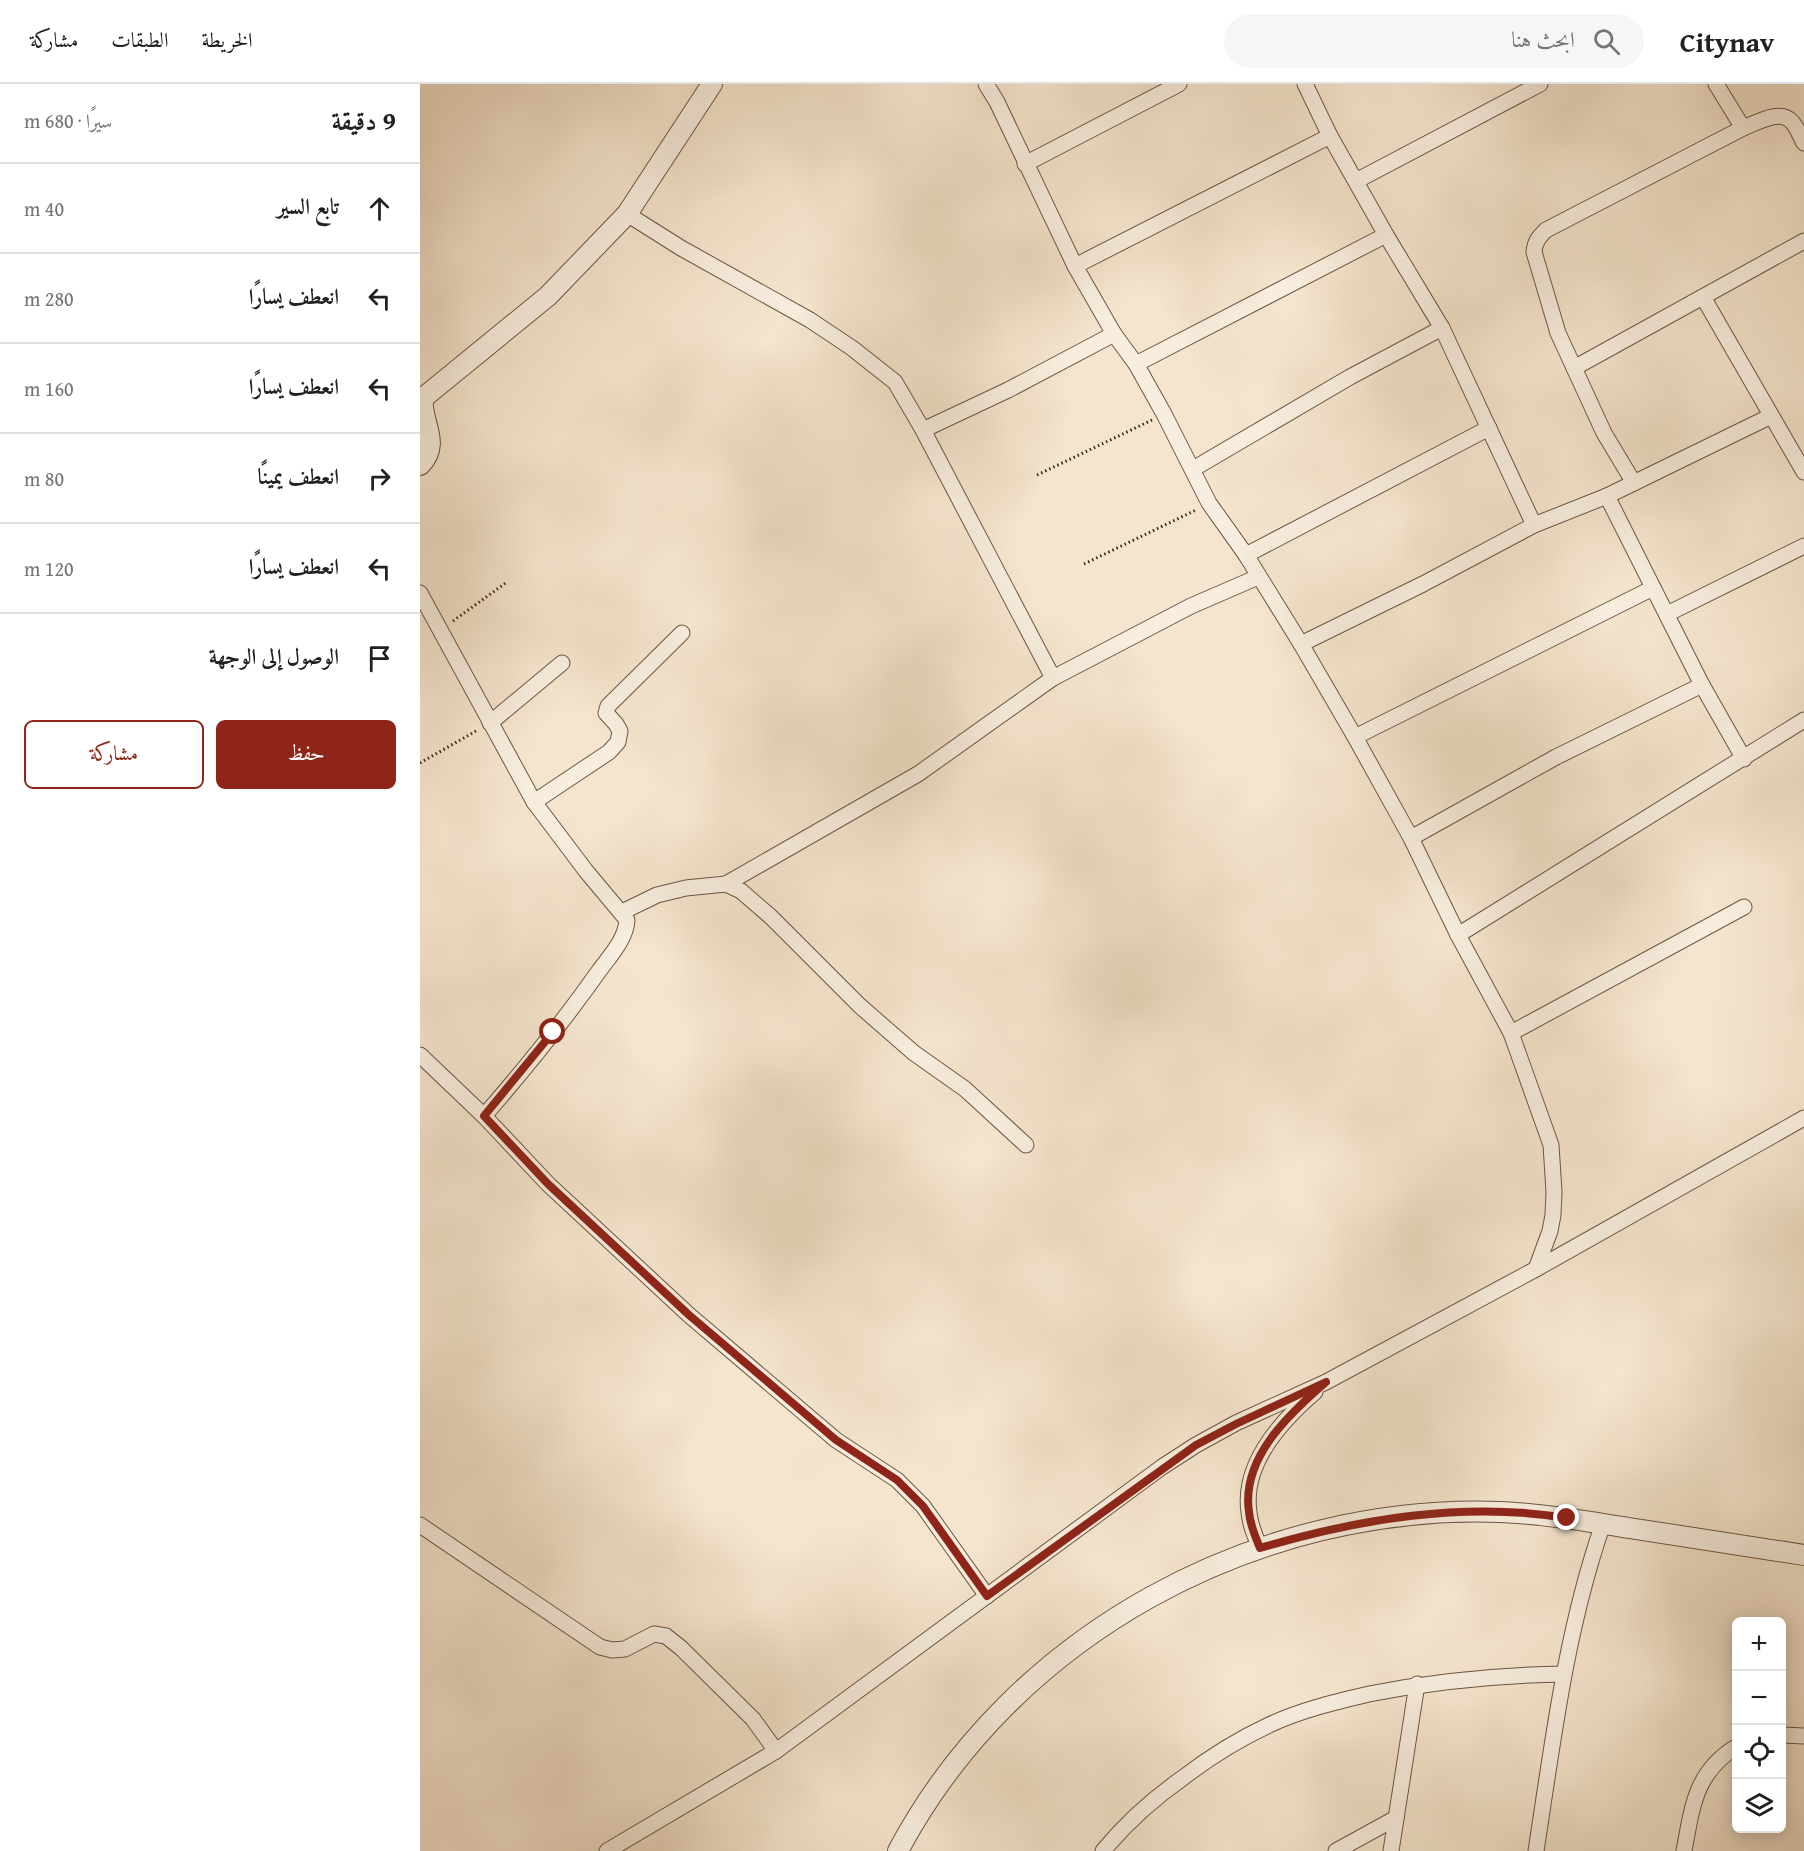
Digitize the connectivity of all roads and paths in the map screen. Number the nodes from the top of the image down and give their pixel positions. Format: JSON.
{"nodes":[{"id":1,"x":712,"y":84,"type":"edge"},
{"id":2,"x":986,"y":84,"type":"edge"},
{"id":3,"x":1179,"y":84,"type":"edge"},
{"id":4,"x":1305,"y":84,"type":"edge"},
{"id":5,"x":1540,"y":84,"type":"edge"},
{"id":6,"x":1716,"y":84,"type":"edge"},
{"id":7,"x":1743,"y":128,"type":"junction"},
{"id":8,"x":1330,"y":136,"type":"junction"},
{"id":9,"x":1804,"y":142,"type":"edge"},
{"id":10,"x":1025,"y":164,"type":"junction"},
{"id":11,"x":1356,"y":182,"type":"junction"},
{"id":12,"x":627,"y":214,"type":"junction"},
{"id":13,"x":1386,"y":235,"type":"junction"},
{"id":14,"x":1804,"y":240,"type":"edge"},
{"id":15,"x":1075,"y":266,"type":"junction"},
{"id":16,"x":1703,"y":297,"type":"junction"},
{"id":17,"x":1442,"y":328,"type":"junction"},
{"id":18,"x":1114,"y":334,"type":"junction"},
{"id":19,"x":1136,"y":363,"type":"junction"},
{"id":20,"x":1574,"y":368,"type":"junction"},
{"id":21,"x":1164,"y":414,"type":"junction"},
{"id":22,"x":1772,"y":416,"type":"junction"},
{"id":23,"x":1489,"y":428,"type":"junction"},
{"id":24,"x":923,"y":430,"type":"junction"},
{"id":25,"x":420,"y":465,"type":"edge"},
{"id":26,"x":1193,"y":469,"type":"junction"},
{"id":27,"x":1804,"y":472,"type":"edge"},
{"id":28,"x":1037,"y":475,"type":"dead end"},
{"id":29,"x":1634,"y":483,"type":"junction"},
{"id":30,"x":1607,"y":495,"type":"junction"},
{"id":31,"x":1209,"y":503,"type":"junction"},
{"id":32,"x":1534,"y":525,"type":"junction"},
{"id":33,"x":1804,"y":546,"type":"edge"},
{"id":34,"x":1246,"y":555,"type":"junction"},
{"id":35,"x":1084,"y":564,"type":"dead end"},
{"id":36,"x":1258,"y":577,"type":"junction"},
{"id":37,"x":507,"y":582,"type":"dead end"},
{"id":38,"x":1653,"y":588,"type":"junction"},
{"id":39,"x":420,"y":593,"type":"edge"},
{"id":40,"x":1667,"y":614,"type":"junction"},
{"id":41,"x":439,"y":631,"type":"junction"},
{"id":42,"x":682,"y":633,"type":"dead end"},
{"id":43,"x":1301,"y":644,"type":"junction"},
{"id":44,"x":562,"y":663,"type":"dead end"},
{"id":45,"x":1053,"y":678,"type":"junction"},
{"id":46,"x":1702,"y":686,"type":"junction"},
{"id":47,"x":1804,"y":720,"type":"edge"},
{"id":48,"x":490,"y":723,"type":"junction"},
{"id":49,"x":1355,"y":737,"type":"junction"},
{"id":50,"x":1744,"y":759,"type":"junction"},
{"id":51,"x":420,"y":763,"type":"edge"},
{"id":52,"x":534,"y":802,"type":"junction"},
{"id":53,"x":1411,"y":838,"type":"junction"},
{"id":54,"x":726,"y":884,"type":"junction"},
{"id":55,"x":1744,"y":907,"type":"dead end"},
{"id":56,"x":622,"y":912,"type":"junction"},
{"id":57,"x":1458,"y":935,"type":"junction"},
{"id":58,"x":1511,"y":1033,"type":"junction"},
{"id":59,"x":422,"y":1061,"type":"edge"},
{"id":60,"x":484,"y":1116,"type":"junction"},
{"id":61,"x":1804,"y":1118,"type":"edge"},
{"id":62,"x":1026,"y":1145,"type":"dead end"},
{"id":63,"x":1536,"y":1269,"type":"junction"},
{"id":64,"x":1326,"y":1382,"type":"junction"},
{"id":65,"x":1603,"y":1524,"type":"junction"},
{"id":66,"x":420,"y":1525,"type":"edge"},
{"id":67,"x":1260,"y":1548,"type":"junction"},
{"id":68,"x":1804,"y":1556,"type":"edge"},
{"id":69,"x":987,"y":1596,"type":"junction"},
{"id":70,"x":1564,"y":1674,"type":"junction"},
{"id":71,"x":1417,"y":1684,"type":"junction"},
{"id":72,"x":1786,"y":1735,"type":"edge"},
{"id":73,"x":1804,"y":1736,"type":"edge"},
{"id":74,"x":1732,"y":1750,"type":"edge"},
{"id":75,"x":776,"y":1751,"type":"junction"},
{"id":76,"x":1396,"y":1818,"type":"junction"},
{"id":77,"x":607,"y":1851,"type":"edge"},
{"id":78,"x":898,"y":1851,"type":"edge"},
{"id":79,"x":1103,"y":1851,"type":"edge"},
{"id":80,"x":1336,"y":1851,"type":"edge"},
{"id":81,"x":1391,"y":1851,"type":"edge"},
{"id":82,"x":1536,"y":1851,"type":"edge"},
{"id":83,"x":1684,"y":1851,"type":"edge"}],
"edges":[{"from":1,"to":12,"type":"street"},
{"from":2,"to":10,"type":"street"},
{"from":3,"to":10,"type":"street"},
{"from":4,"to":8,"type":"street"},
{"from":5,"to":11,"type":"street"},
{"from":6,"to":7,"type":"street"},
{"from":7,"to":9,"type":"street"},
{"from":7,"to":20,"type":"street"},
{"from":8,"to":11,"type":"street"},
{"from":8,"to":15,"type":"street"},
{"from":10,"to":15,"type":"street"},
{"from":11,"to":13,"type":"street"},
{"from":12,"to":24,"type":"street"},
{"from":12,"to":25,"type":"street"},
{"from":13,"to":17,"type":"street"},
{"from":13,"to":19,"type":"street"},
{"from":14,"to":16,"type":"street"},
{"from":15,"to":18,"type":"street"},
{"from":16,"to":20,"type":"street"},
{"from":16,"to":22,"type":"street"},
{"from":17,"to":23,"type":"street"},
{"from":17,"to":26,"type":"street"},
{"from":18,"to":19,"type":"street"},
{"from":18,"to":24,"type":"street"},
{"from":19,"to":21,"type":"street"},
{"from":20,"to":29,"type":"street"},
{"from":21,"to":26,"type":"street"},
{"from":21,"to":28,"type":"path"},
{"from":22,"to":27,"type":"street"},
{"from":22,"to":29,"type":"street"},
{"from":23,"to":32,"type":"street"},
{"from":23,"to":34,"type":"street"},
{"from":24,"to":45,"type":"street"},
{"from":26,"to":31,"type":"street"},
{"from":29,"to":30,"type":"street"},
{"from":30,"to":32,"type":"street"},
{"from":30,"to":38,"type":"street"},
{"from":31,"to":34,"type":"street"},
{"from":31,"to":35,"type":"path"},
{"from":32,"to":43,"type":"street"},
{"from":33,"to":40,"type":"street"},
{"from":34,"to":36,"type":"street"},
{"from":36,"to":43,"type":"street"},
{"from":36,"to":45,"type":"street"},
{"from":37,"to":41,"type":"path"},
{"from":38,"to":40,"type":"street"},
{"from":38,"to":49,"type":"street"},
{"from":39,"to":41,"type":"street"},
{"from":40,"to":46,"type":"street"},
{"from":41,"to":48,"type":"street"},
{"from":42,"to":52,"type":"street"},
{"from":43,"to":49,"type":"street"},
{"from":44,"to":48,"type":"street"},
{"from":45,"to":54,"type":"street"},
{"from":46,"to":50,"type":"street"},
{"from":46,"to":53,"type":"street"},
{"from":47,"to":50,"type":"street"},
{"from":48,"to":51,"type":"path"},
{"from":48,"to":52,"type":"street"},
{"from":49,"to":53,"type":"street"},
{"from":50,"to":57,"type":"street"},
{"from":52,"to":56,"type":"street"},
{"from":53,"to":57,"type":"street"},
{"from":54,"to":56,"type":"street"},
{"from":54,"to":62,"type":"street"},
{"from":55,"to":58,"type":"street"},
{"from":56,"to":60,"type":"street"},
{"from":57,"to":58,"type":"street"},
{"from":58,"to":63,"type":"street"},
{"from":59,"to":60,"type":"street"},
{"from":60,"to":69,"type":"street"},
{"from":61,"to":63,"type":"street"},
{"from":63,"to":64,"type":"street"},
{"from":64,"to":67,"type":"street"},
{"from":64,"to":69,"type":"street"},
{"from":65,"to":67,"type":"street"},
{"from":65,"to":68,"type":"street"},
{"from":65,"to":70,"type":"street"},
{"from":66,"to":75,"type":"street"},
{"from":67,"to":78,"type":"street"},
{"from":69,"to":75,"type":"street"},
{"from":70,"to":71,"type":"street"},
{"from":70,"to":82,"type":"street"},
{"from":71,"to":76,"type":"street"},
{"from":71,"to":79,"type":"street"},
{"from":72,"to":73,"type":"street"},
{"from":74,"to":83,"type":"street"},
{"from":75,"to":77,"type":"street"},
{"from":76,"to":80,"type":"street"},
{"from":76,"to":81,"type":"street"}]}
